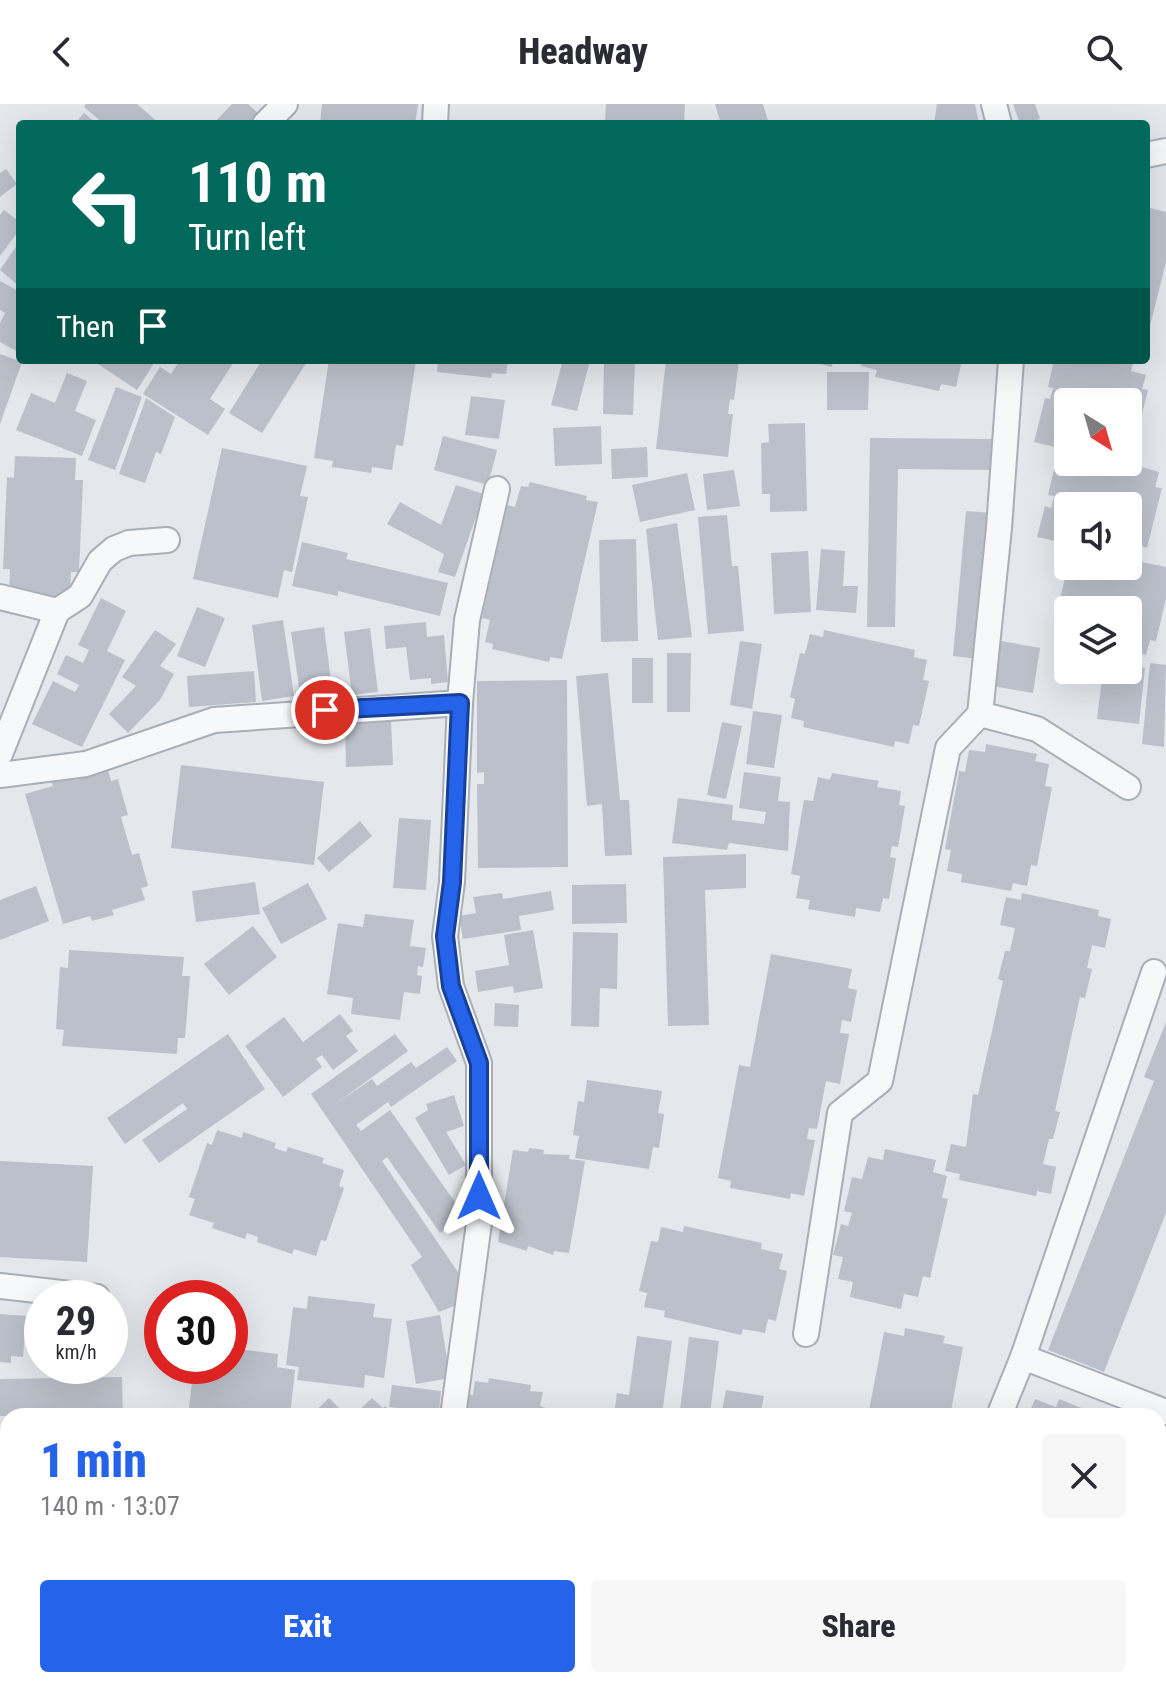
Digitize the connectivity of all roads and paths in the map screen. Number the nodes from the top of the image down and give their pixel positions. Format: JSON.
{"nodes":[{"id":1,"x":285,"y":104,"type":"edge"},
{"id":2,"x":269,"y":120,"type":"edge"},
{"id":3,"x":1011,"y":364,"type":"edge"},
{"id":4,"x":497,"y":489,"type":"dead end"},
{"id":5,"x":167,"y":540,"type":"dead end"},
{"id":6,"x":0,"y":597,"type":"edge"},
{"id":7,"x":57,"y":611,"type":"junction"},
{"id":8,"x":460,"y":703,"type":"junction"},
{"id":9,"x":980,"y":714,"type":"junction"},
{"id":10,"x":0,"y":754,"type":"edge"},
{"id":11,"x":0,"y":775,"type":"edge"},
{"id":12,"x":1128,"y":787,"type":"dead end"},
{"id":13,"x":1154,"y":972,"type":"dead end"},
{"id":14,"x":0,"y":1286,"type":"edge"},
{"id":15,"x":24,"y":1289,"type":"edge"},
{"id":16,"x":806,"y":1334,"type":"dead end"},
{"id":17,"x":1023,"y":1357,"type":"junction"},
{"id":18,"x":454,"y":1408,"type":"edge"},
{"id":19,"x":1002,"y":1408,"type":"edge"},
{"id":20,"x":1156,"y":1408,"type":"edge"}],
"edges":[{"from":1,"to":2,"type":"street"},
{"from":3,"to":9,"type":"street"},
{"from":4,"to":8,"type":"street"},
{"from":5,"to":7,"type":"street"},
{"from":6,"to":7,"type":"street"},
{"from":7,"to":10,"type":"street"},
{"from":8,"to":11,"type":"street"},
{"from":8,"to":18,"type":"street"},
{"from":9,"to":12,"type":"street"},
{"from":9,"to":16,"type":"street"},
{"from":13,"to":17,"type":"street"},
{"from":14,"to":15,"type":"street"},
{"from":17,"to":19,"type":"street"},
{"from":17,"to":20,"type":"street"}]}
